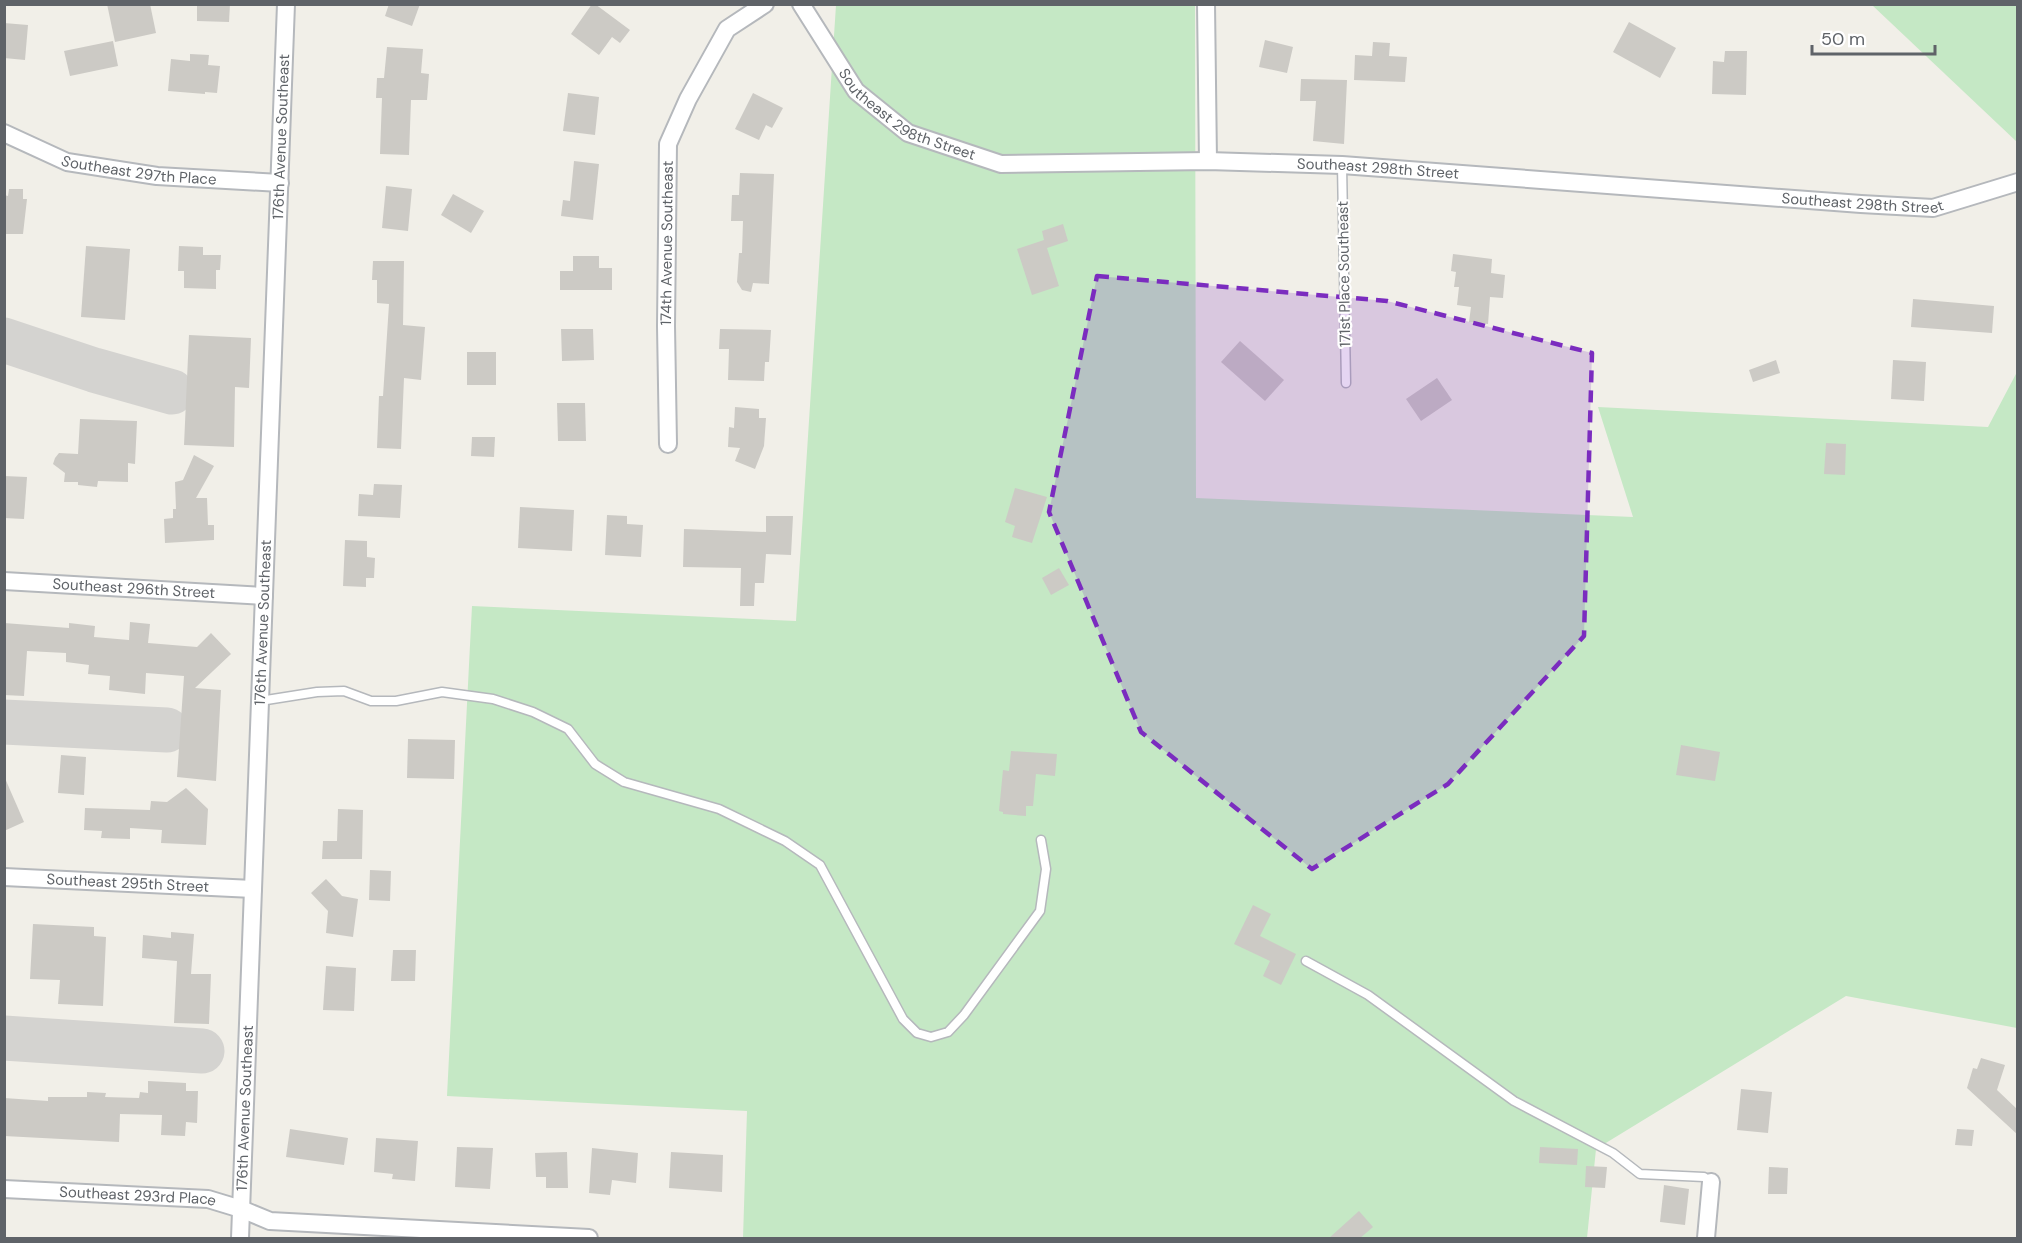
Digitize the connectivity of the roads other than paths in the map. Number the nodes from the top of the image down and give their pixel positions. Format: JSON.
{"nodes":[{"id":1,"x":286,"y":4,"type":"edge"},
{"id":2,"x":765,"y":4,"type":"edge"},
{"id":3,"x":801,"y":4,"type":"edge"},
{"id":4,"x":1206,"y":4,"type":"edge"},
{"id":5,"x":4,"y":133,"type":"edge"},
{"id":6,"x":1208,"y":161,"type":"junction"},
{"id":7,"x":1342,"y":165,"type":"junction"},
{"id":8,"x":2018,"y":182,"type":"edge"},
{"id":9,"x":280,"y":183,"type":"junction"},
{"id":10,"x":1346,"y":383,"type":"dead end"},
{"id":11,"x":668,"y":444,"type":"dead end"},
{"id":12,"x":4,"y":581,"type":"edge"},
{"id":13,"x":264,"y":596,"type":"junction"},
{"id":14,"x":260,"y":701,"type":"junction"},
{"id":15,"x":1041,"y":840,"type":"dead end"},
{"id":16,"x":4,"y":877,"type":"edge"},
{"id":17,"x":253,"y":889,"type":"junction"},
{"id":18,"x":1306,"y":961,"type":"dead end"},
{"id":19,"x":1711,"y":1182,"type":"joint"},
{"id":20,"x":4,"y":1189,"type":"edge"},
{"id":21,"x":241,"y":1209,"type":"junction"},
{"id":22,"x":240,"y":1239,"type":"edge"},
{"id":23,"x":589,"y":1239,"type":"edge"},
{"id":24,"x":1706,"y":1239,"type":"edge"}],
"edges":[{"from":1,"to":9,"type":"street","name":"176th Avenue Southeast"},
{"from":2,"to":11,"type":"street","name":"174th Avenue Southeast"},
{"from":3,"to":6,"type":"street","name":"Southeast 298th Street"},
{"from":4,"to":6,"type":"street"},
{"from":5,"to":9,"type":"street","name":"Southeast 297th Place"},
{"from":6,"to":7,"type":"street","name":"Southeast 298th Street"},
{"from":7,"to":8,"type":"street","name":"Southeast 298th Street"},
{"from":7,"to":10,"type":"lane","name":"171st Place Southeast"},
{"from":9,"to":13,"type":"street","name":"176th Avenue Southeast"},
{"from":12,"to":13,"type":"street","name":"Southeast 296th Street"},
{"from":13,"to":14,"type":"street","name":"176th Avenue Southeast"},
{"from":14,"to":15,"type":"lane"},
{"from":14,"to":17,"type":"street","name":"176th Avenue Southeast"},
{"from":16,"to":17,"type":"street","name":"Southeast 295th Street"},
{"from":17,"to":21,"type":"street","name":"176th Avenue Southeast"},
{"from":18,"to":19,"type":"lane"},
{"from":19,"to":24,"type":"street"},
{"from":20,"to":21,"type":"street","name":"Southeast 293rd Place"},
{"from":21,"to":22,"type":"street","name":"176th Avenue Southeast"},
{"from":21,"to":23,"type":"street","name":"Southeast 293rd Place"}]}
